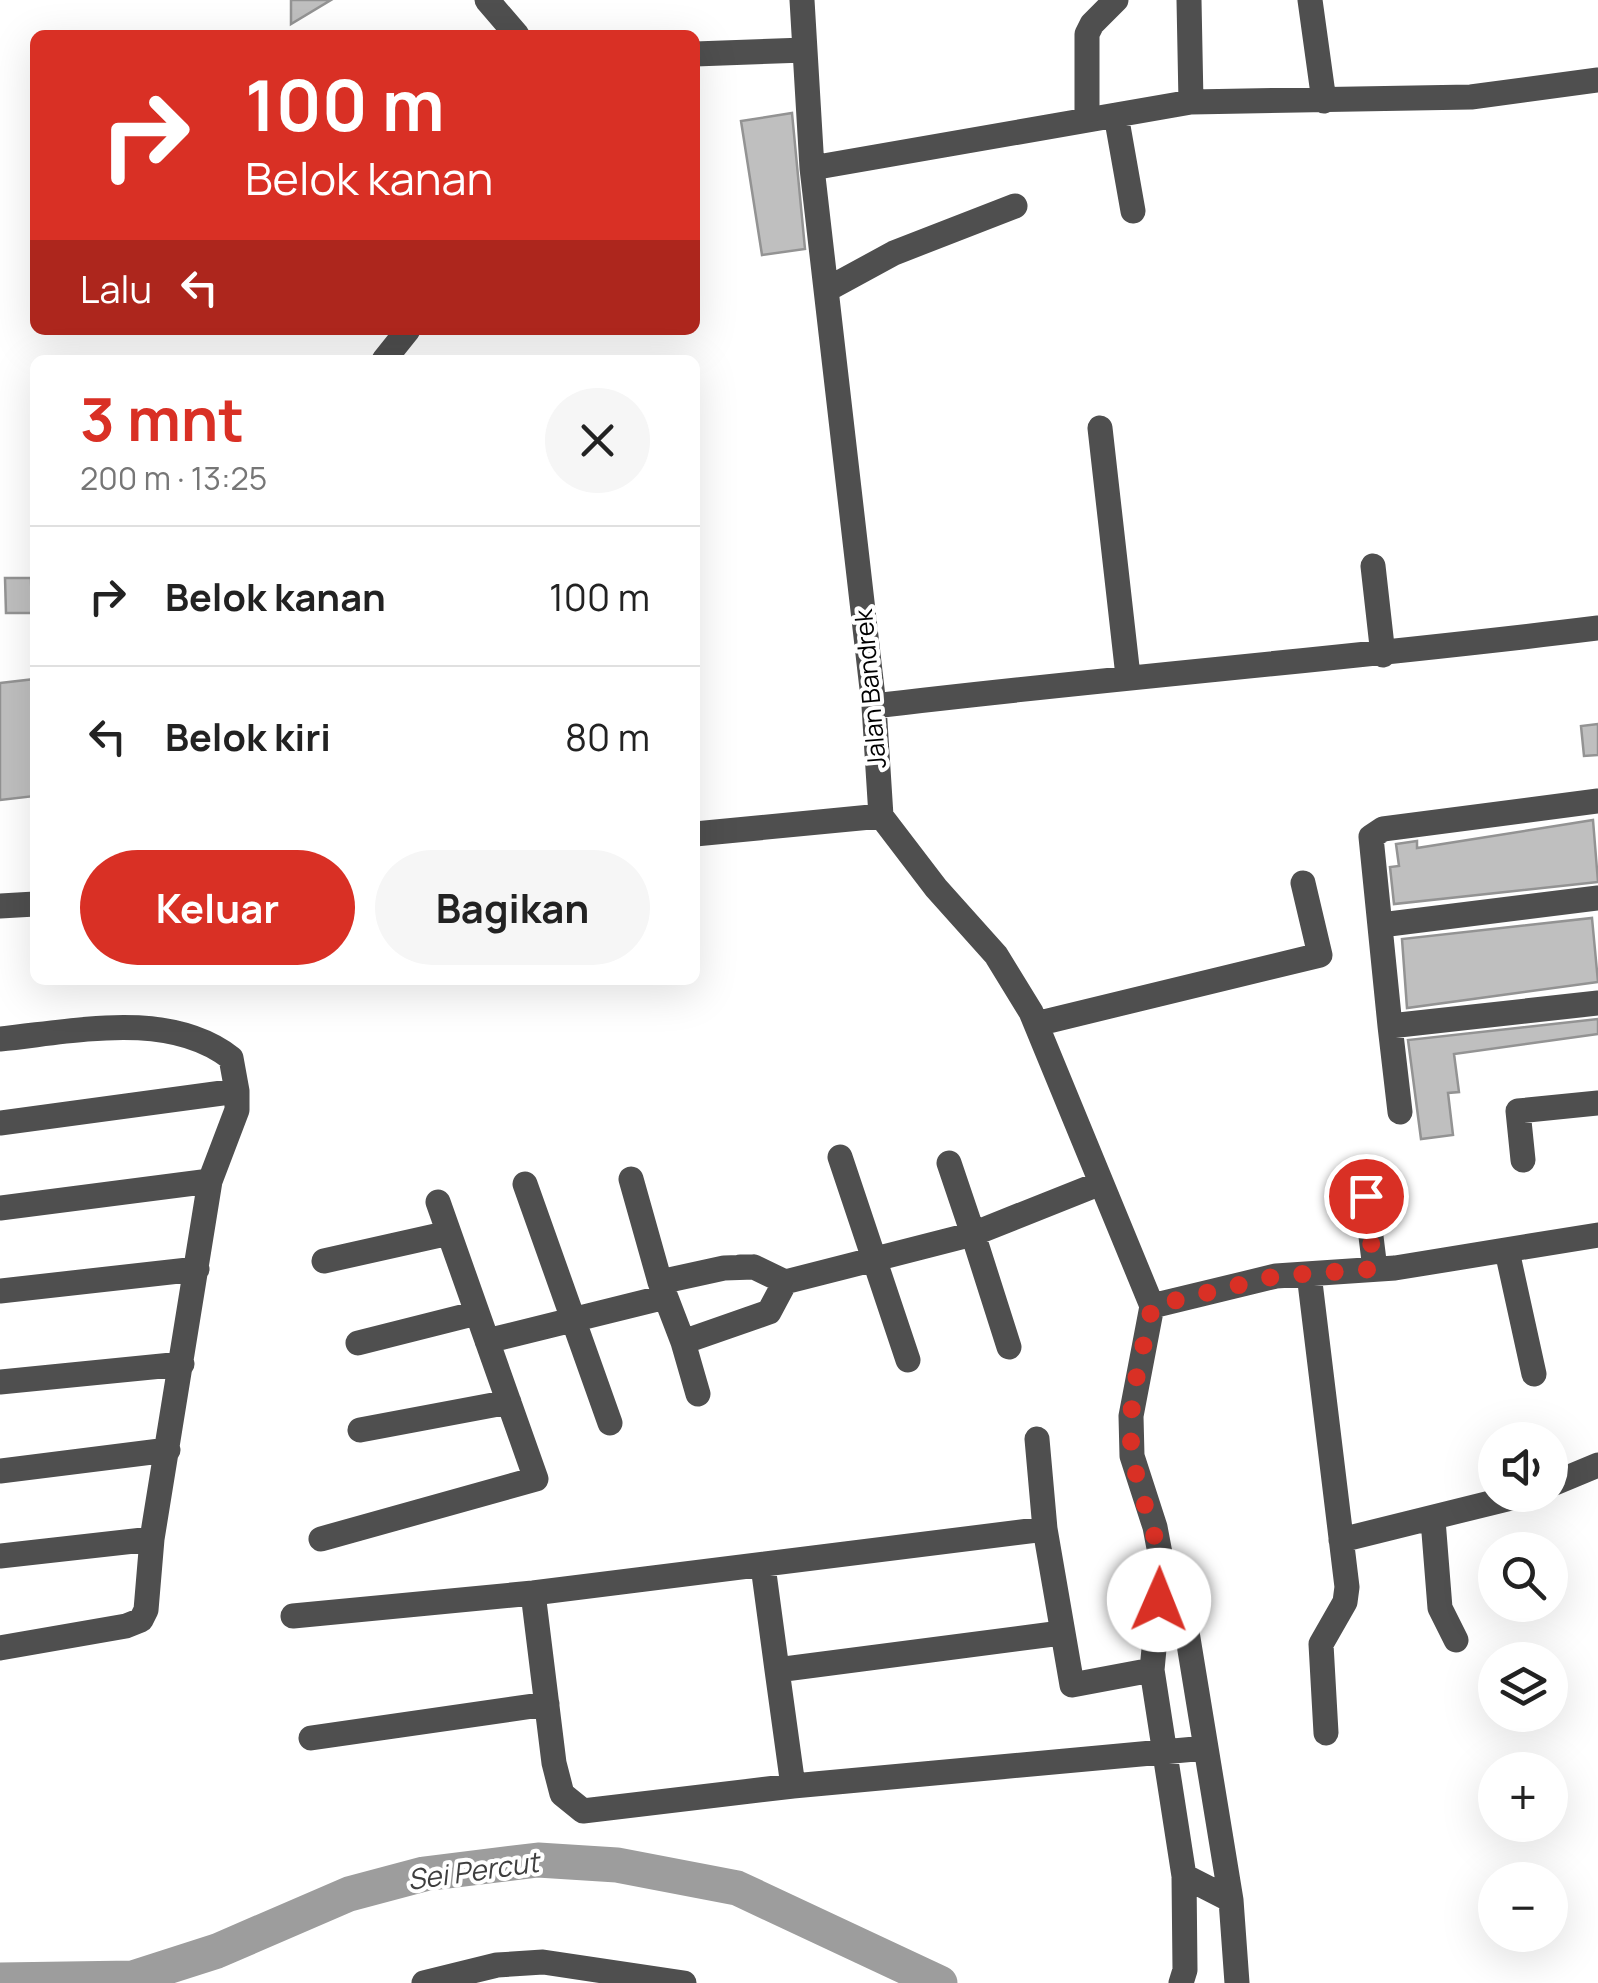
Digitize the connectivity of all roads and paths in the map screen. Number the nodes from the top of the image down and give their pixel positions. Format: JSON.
{"nodes":[{"id":1,"x":488,"y":0,"type":"edge"},
{"id":2,"x":802,"y":0,"type":"edge"},
{"id":3,"x":1116,"y":0,"type":"edge"},
{"id":4,"x":1189,"y":0,"type":"edge"},
{"id":5,"x":1310,"y":0,"type":"edge"},
{"id":6,"x":512,"y":30,"type":"edge"},
{"id":7,"x":805,"y":50,"type":"junction"},
{"id":8,"x":700,"y":54,"type":"edge"},
{"id":9,"x":1598,"y":80,"type":"edge"},
{"id":10,"x":1324,"y":101,"type":"junction"},
{"id":11,"x":1191,"y":102,"type":"junction"},
{"id":12,"x":1116,"y":115,"type":"junction"},
{"id":13,"x":1087,"y":120,"type":"junction"},
{"id":14,"x":812,"y":168,"type":"junction"},
{"id":15,"x":1016,"y":206,"type":"dead end"},
{"id":16,"x":1133,"y":210,"type":"dead end"},
{"id":17,"x":826,"y":290,"type":"junction"},
{"id":18,"x":404,"y":335,"type":"edge"},
{"id":19,"x":388,"y":355,"type":"edge"},
{"id":20,"x":1100,"y":428,"type":"dead end"},
{"id":21,"x":1374,"y":566,"type":"dead end"},
{"id":22,"x":1598,"y":628,"type":"edge"},
{"id":23,"x":1383,"y":655,"type":"junction"},
{"id":24,"x":1128,"y":676,"type":"junction"},
{"id":25,"x":874,"y":706,"type":"junction"},
{"id":26,"x":1598,"y":801,"type":"edge"},
{"id":27,"x":881,"y":816,"type":"junction"},
{"id":28,"x":700,"y":834,"type":"edge"},
{"id":29,"x":1304,"y":883,"type":"dead end"},
{"id":30,"x":1598,"y":898,"type":"edge"},
{"id":31,"x":30,"y":904,"type":"edge"},
{"id":32,"x":0,"y":906,"type":"edge"},
{"id":33,"x":1381,"y":925,"type":"junction"},
{"id":34,"x":1598,"y":1003,"type":"edge"},
{"id":35,"x":1036,"y":1024,"type":"junction"},
{"id":36,"x":1390,"y":1026,"type":"junction"},
{"id":37,"x":0,"y":1039,"type":"edge"},
{"id":38,"x":237,"y":1091,"type":"junction"},
{"id":39,"x":1598,"y":1103,"type":"edge"},
{"id":40,"x":1400,"y":1112,"type":"dead end"},
{"id":41,"x":0,"y":1122,"type":"edge"},
{"id":42,"x":840,"y":1158,"type":"dead end"},
{"id":43,"x":1523,"y":1160,"type":"dead end"},
{"id":44,"x":949,"y":1162,"type":"dead end"},
{"id":45,"x":630,"y":1178,"type":"dead end"},
{"id":46,"x":210,"y":1181,"type":"junction"},
{"id":47,"x":1102,"y":1182,"type":"junction"},
{"id":48,"x":525,"y":1184,"type":"dead end"},
{"id":49,"x":1366,"y":1196,"type":"dead end"},
{"id":50,"x":438,"y":1202,"type":"dead end"},
{"id":51,"x":0,"y":1208,"type":"edge"},
{"id":52,"x":449,"y":1232,"type":"junction"},
{"id":53,"x":974,"y":1234,"type":"junction"},
{"id":54,"x":1598,"y":1235,"type":"edge"},
{"id":55,"x":1507,"y":1252,"type":"junction"},
{"id":56,"x":873,"y":1258,"type":"junction"},
{"id":57,"x":324,"y":1261,"type":"dead end"},
{"id":58,"x":197,"y":1269,"type":"junction"},
{"id":59,"x":1374,"y":1269,"type":"junction"},
{"id":60,"x":1309,"y":1274,"type":"junction"},
{"id":61,"x":785,"y":1282,"type":"junction"},
{"id":62,"x":663,"y":1289,"type":"junction"},
{"id":63,"x":0,"y":1290,"type":"edge"},
{"id":64,"x":1152,"y":1306,"type":"junction"},
{"id":65,"x":477,"y":1313,"type":"junction"},
{"id":66,"x":576,"y":1319,"type":"junction"},
{"id":67,"x":487,"y":1341,"type":"junction"},
{"id":68,"x":683,"y":1342,"type":"junction"},
{"id":69,"x":358,"y":1343,"type":"dead end"},
{"id":70,"x":1009,"y":1347,"type":"dead end"},
{"id":71,"x":908,"y":1360,"type":"dead end"},
{"id":72,"x":182,"y":1364,"type":"junction"},
{"id":73,"x":1534,"y":1374,"type":"dead end"},
{"id":74,"x":0,"y":1382,"type":"edge"},
{"id":75,"x":698,"y":1394,"type":"dead end"},
{"id":76,"x":509,"y":1402,"type":"junction"},
{"id":77,"x":610,"y":1423,"type":"dead end"},
{"id":78,"x":360,"y":1430,"type":"dead end"},
{"id":79,"x":1037,"y":1439,"type":"dead end"},
{"id":80,"x":168,"y":1450,"type":"junction"},
{"id":81,"x":1598,"y":1465,"type":"edge"},
{"id":82,"x":0,"y":1471,"type":"edge"},
{"id":83,"x":1568,"y":1477,"type":"edge"},
{"id":84,"x":1478,"y":1507,"type":"edge"},
{"id":85,"x":1433,"y":1520,"type":"junction"},
{"id":86,"x":1044,"y":1529,"type":"junction"},
{"id":87,"x":321,"y":1539,"type":"dead end"},
{"id":88,"x":152,"y":1540,"type":"junction"},
{"id":89,"x":1341,"y":1540,"type":"junction"},
{"id":90,"x":0,"y":1556,"type":"edge"},
{"id":91,"x":1162,"y":1564,"type":"junction"},
{"id":92,"x":763,"y":1566,"type":"junction"},
{"id":93,"x":533,"y":1594,"type":"junction"},
{"id":94,"x":293,"y":1616,"type":"dead end"},
{"id":95,"x":1061,"y":1633,"type":"junction"},
{"id":96,"x":1456,"y":1640,"type":"dead end"},
{"id":97,"x":0,"y":1648,"type":"edge"},
{"id":98,"x":777,"y":1670,"type":"junction"},
{"id":99,"x":1152,"y":1670,"type":"junction"},
{"id":100,"x":547,"y":1704,"type":"junction"},
{"id":101,"x":1326,"y":1733,"type":"dead end"},
{"id":102,"x":311,"y":1738,"type":"dead end"},
{"id":103,"x":1206,"y":1748,"type":"junction"},
{"id":104,"x":1163,"y":1750,"type":"junction"},
{"id":105,"x":792,"y":1786,"type":"junction"},
{"id":106,"x":1184,"y":1876,"type":"junction"},
{"id":107,"x":1231,"y":1900,"type":"junction"},
{"id":108,"x":424,"y":1983,"type":"edge"},
{"id":109,"x":684,"y":1983,"type":"edge"},
{"id":110,"x":1181,"y":1983,"type":"edge"},
{"id":111,"x":1237,"y":1983,"type":"edge"}],
"edges":[{"from":1,"to":6,"type":"street"},
{"from":2,"to":7,"type":"street","name":"Jalan Bandrek"},
{"from":3,"to":13,"type":"street"},
{"from":4,"to":11,"type":"street"},
{"from":5,"to":10,"type":"street"},
{"from":7,"to":8,"type":"street"},
{"from":7,"to":14,"type":"street","name":"Jalan Bandrek"},
{"from":9,"to":10,"type":"street"},
{"from":10,"to":11,"type":"street"},
{"from":11,"to":12,"type":"street"},
{"from":12,"to":13,"type":"street"},
{"from":12,"to":16,"type":"street"},
{"from":13,"to":14,"type":"street"},
{"from":14,"to":17,"type":"street","name":"Jalan Bandrek"},
{"from":15,"to":17,"type":"street"},
{"from":17,"to":25,"type":"street","name":"Jalan Bandrek"},
{"from":18,"to":19,"type":"street"},
{"from":20,"to":24,"type":"street"},
{"from":21,"to":23,"type":"street"},
{"from":22,"to":23,"type":"street"},
{"from":23,"to":24,"type":"street"},
{"from":24,"to":25,"type":"street"},
{"from":25,"to":27,"type":"street","name":"Jalan Bandrek"},
{"from":26,"to":33,"type":"street"},
{"from":27,"to":28,"type":"street"},
{"from":27,"to":35,"type":"street"},
{"from":29,"to":35,"type":"street"},
{"from":30,"to":33,"type":"street"},
{"from":31,"to":32,"type":"street"},
{"from":33,"to":36,"type":"street"},
{"from":34,"to":36,"type":"street"},
{"from":35,"to":47,"type":"street"},
{"from":36,"to":40,"type":"street"},
{"from":37,"to":38,"type":"street"},
{"from":38,"to":41,"type":"street"},
{"from":38,"to":46,"type":"street"},
{"from":39,"to":43,"type":"street"},
{"from":42,"to":56,"type":"street"},
{"from":44,"to":53,"type":"street"},
{"from":45,"to":62,"type":"street"},
{"from":46,"to":51,"type":"street"},
{"from":46,"to":58,"type":"street"},
{"from":47,"to":53,"type":"street"},
{"from":47,"to":64,"type":"street"},
{"from":48,"to":66,"type":"street"},
{"from":49,"to":59,"type":"street"},
{"from":50,"to":52,"type":"street"},
{"from":52,"to":57,"type":"street"},
{"from":52,"to":65,"type":"street"},
{"from":53,"to":56,"type":"street"},
{"from":53,"to":70,"type":"street"},
{"from":54,"to":55,"type":"street"},
{"from":55,"to":59,"type":"street"},
{"from":55,"to":73,"type":"street"},
{"from":56,"to":61,"type":"street"},
{"from":56,"to":71,"type":"street"},
{"from":58,"to":63,"type":"street"},
{"from":58,"to":72,"type":"street"},
{"from":59,"to":60,"type":"street"},
{"from":60,"to":64,"type":"street"},
{"from":60,"to":89,"type":"street"},
{"from":61,"to":62,"type":"street"},
{"from":61,"to":68,"type":"street"},
{"from":62,"to":66,"type":"street"},
{"from":62,"to":68,"type":"street"},
{"from":64,"to":91,"type":"street"},
{"from":65,"to":67,"type":"street"},
{"from":65,"to":69,"type":"street"},
{"from":66,"to":67,"type":"street"},
{"from":66,"to":77,"type":"street"},
{"from":67,"to":76,"type":"street"},
{"from":68,"to":75,"type":"street"},
{"from":72,"to":74,"type":"street"},
{"from":72,"to":80,"type":"street"},
{"from":76,"to":78,"type":"street"},
{"from":76,"to":87,"type":"street"},
{"from":79,"to":86,"type":"street"},
{"from":80,"to":82,"type":"street"},
{"from":80,"to":88,"type":"street"},
{"from":81,"to":83,"type":"street"},
{"from":84,"to":85,"type":"street"},
{"from":85,"to":89,"type":"street"},
{"from":85,"to":96,"type":"street"},
{"from":86,"to":92,"type":"street"},
{"from":86,"to":95,"type":"street"},
{"from":88,"to":90,"type":"street"},
{"from":88,"to":97,"type":"street"},
{"from":89,"to":101,"type":"street"},
{"from":91,"to":99,"type":"street"},
{"from":91,"to":103,"type":"street"},
{"from":92,"to":93,"type":"street"},
{"from":92,"to":98,"type":"street"},
{"from":93,"to":94,"type":"street"},
{"from":93,"to":100,"type":"street"},
{"from":95,"to":98,"type":"street"},
{"from":95,"to":99,"type":"street"},
{"from":98,"to":105,"type":"street"},
{"from":99,"to":104,"type":"street"},
{"from":100,"to":102,"type":"street"},
{"from":100,"to":105,"type":"street"},
{"from":103,"to":104,"type":"street"},
{"from":103,"to":107,"type":"street"},
{"from":104,"to":105,"type":"street"},
{"from":104,"to":106,"type":"street"},
{"from":106,"to":107,"type":"street"},
{"from":106,"to":110,"type":"street"},
{"from":107,"to":111,"type":"street"},
{"from":108,"to":109,"type":"street"}]}
